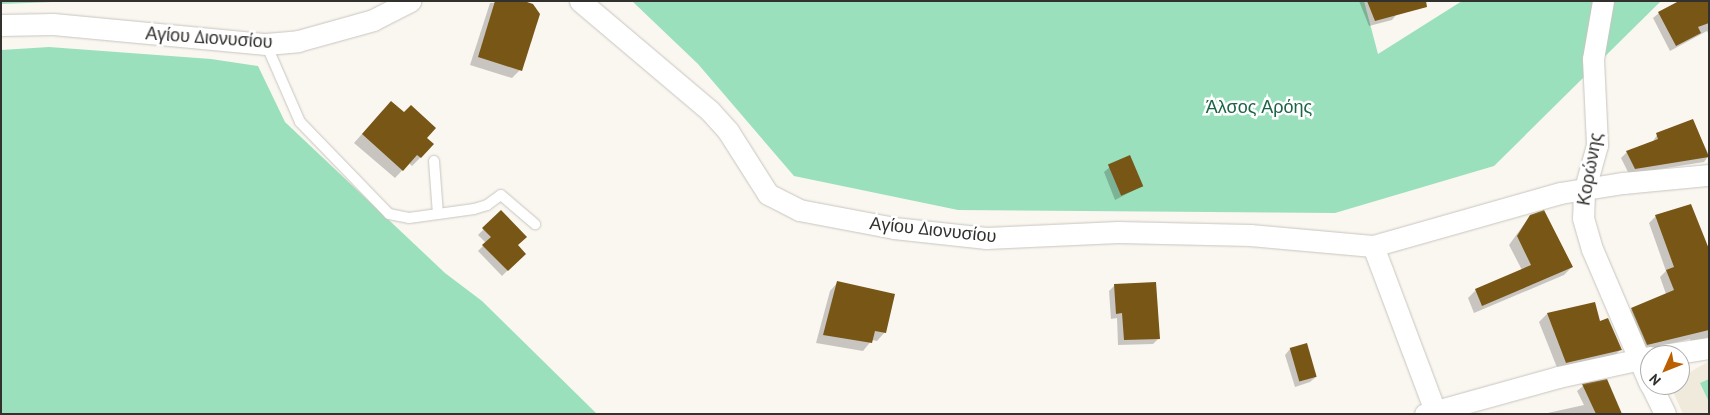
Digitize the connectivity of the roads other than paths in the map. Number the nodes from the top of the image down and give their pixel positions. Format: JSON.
{"nodes":[{"id":1,"x":410,"y":1,"type":"edge"},
{"id":2,"x":580,"y":1,"type":"edge"},
{"id":3,"x":1603,"y":1,"type":"edge"},
{"id":4,"x":1,"y":25,"type":"edge"},
{"id":5,"x":266,"y":44,"type":"junction"},
{"id":6,"x":434,"y":161,"type":"dead end"},
{"id":7,"x":1707,"y":175,"type":"dead end"},
{"id":8,"x":1586,"y":188,"type":"junction"},
{"id":9,"x":438,"y":214,"type":"junction"},
{"id":10,"x":535,"y":224,"type":"dead end"},
{"id":11,"x":1373,"y":246,"type":"junction"},
{"id":12,"x":1709,"y":348,"type":"edge"},
{"id":13,"x":1640,"y":349,"type":"edge"},
{"id":14,"x":1690,"y":351,"type":"edge"},
{"id":15,"x":1640,"y":359,"type":"edge"},
{"id":16,"x":1656,"y":395,"type":"edge"},
{"id":17,"x":1432,"y":413,"type":"edge"},
{"id":18,"x":1665,"y":414,"type":"edge"}],
"edges":[{"from":1,"to":5,"type":"street","name":"Αγίου Διονυσίου"},
{"from":2,"to":11,"type":"street","name":"Αγίου Διονυσίου"},
{"from":3,"to":8,"type":"street","name":"Κορώνης"},
{"from":4,"to":5,"type":"street","name":"Αγίου Διονυσίου"},
{"from":5,"to":9,"type":"lane"},
{"from":6,"to":9,"type":"lane"},
{"from":7,"to":8,"type":"street"},
{"from":8,"to":11,"type":"street"},
{"from":8,"to":13,"type":"street","name":"Κορώνης"},
{"from":9,"to":10,"type":"lane"},
{"from":11,"to":17,"type":"street"},
{"from":12,"to":14,"type":"street"},
{"from":15,"to":17,"type":"street"},
{"from":16,"to":18,"type":"street","name":"Κορώνης"}]}
